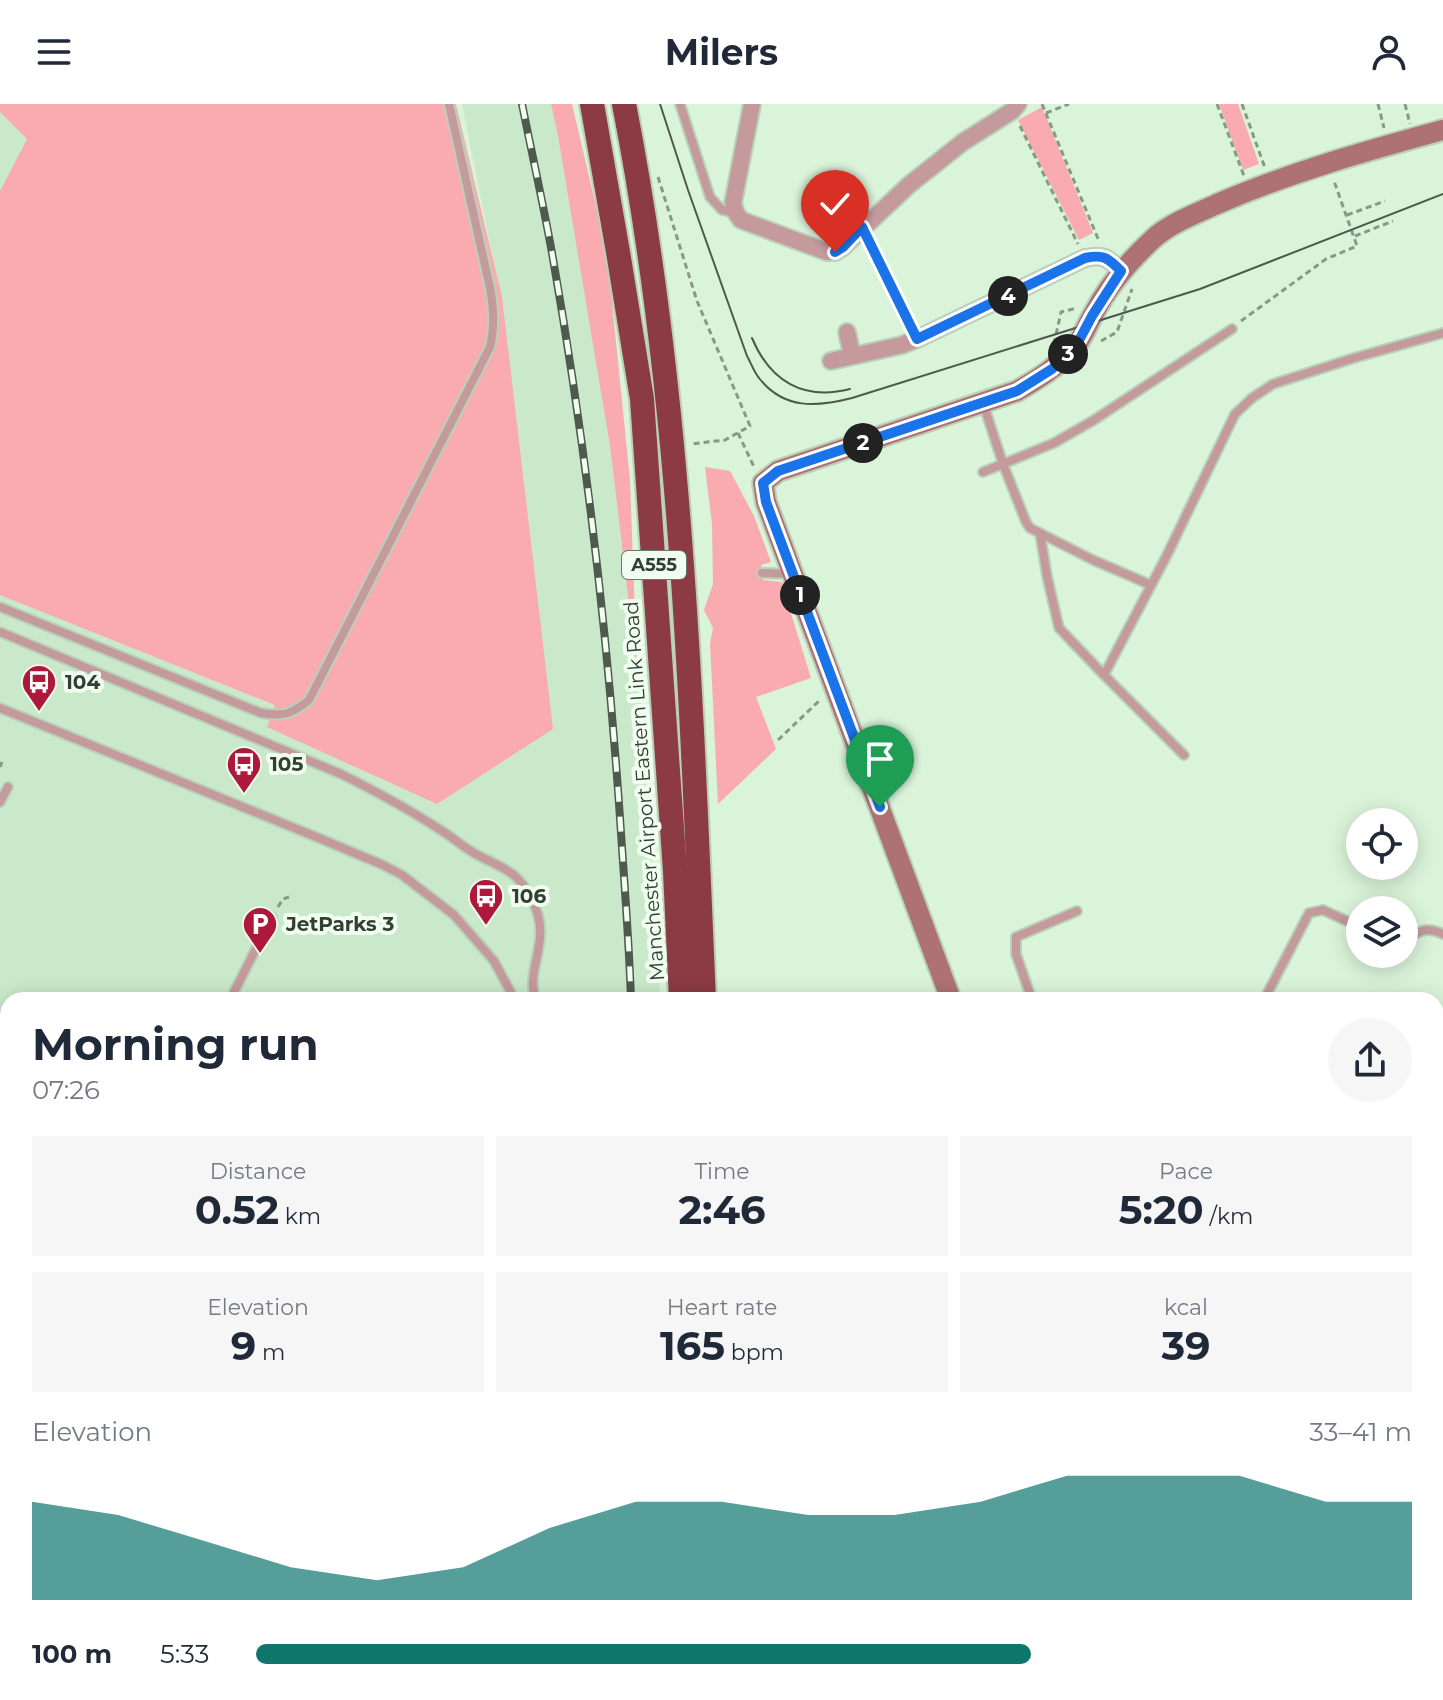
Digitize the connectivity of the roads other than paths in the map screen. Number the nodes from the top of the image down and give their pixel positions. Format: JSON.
{"nodes":[{"id":1,"x":449,"y":104,"type":"edge"},
{"id":2,"x":592,"y":104,"type":"edge"},
{"id":3,"x":624,"y":104,"type":"edge"},
{"id":4,"x":680,"y":104,"type":"edge"},
{"id":5,"x":752,"y":104,"type":"edge"},
{"id":6,"x":1018,"y":104,"type":"edge"},
{"id":7,"x":1443,"y":130,"type":"edge"},
{"id":8,"x":736,"y":213,"type":"junction"},
{"id":9,"x":1114,"y":264,"type":"junction"},
{"id":10,"x":1232,"y":329,"type":"road end"},
{"id":11,"x":847,"y":332,"type":"dead end"},
{"id":12,"x":1443,"y":333,"type":"edge"},
{"id":13,"x":852,"y":355,"type":"junction"},
{"id":14,"x":831,"y":361,"type":"dead end"},
{"id":15,"x":983,"y":402,"type":"junction"},
{"id":16,"x":1003,"y":464,"type":"junction"},
{"id":17,"x":983,"y":472,"type":"dead end"},
{"id":18,"x":1040,"y":533,"type":"junction"},
{"id":19,"x":762,"y":573,"type":"dead end"},
{"id":20,"x":793,"y":574,"type":"junction"},
{"id":21,"x":1151,"y":585,"type":"junction"},
{"id":22,"x":0,"y":607,"type":"edge"},
{"id":23,"x":0,"y":632,"type":"edge"},
{"id":24,"x":1104,"y":675,"type":"junction"},
{"id":25,"x":0,"y":708,"type":"edge"},
{"id":26,"x":1184,"y":755,"type":"dead end"},
{"id":27,"x":8,"y":787,"type":"dead end"},
{"id":28,"x":0,"y":802,"type":"edge"},
{"id":29,"x":1077,"y":911,"type":"dead end"},
{"id":30,"x":272,"y":917,"type":"dead end"},
{"id":31,"x":1346,"y":921,"type":"edge"},
{"id":32,"x":1418,"y":931,"type":"edge"},
{"id":33,"x":1443,"y":934,"type":"edge"},
{"id":34,"x":234,"y":992,"type":"edge"},
{"id":35,"x":511,"y":992,"type":"edge"},
{"id":36,"x":534,"y":992,"type":"edge"},
{"id":37,"x":681,"y":992,"type":"edge"},
{"id":38,"x":704,"y":992,"type":"edge"},
{"id":39,"x":948,"y":992,"type":"edge"},
{"id":40,"x":1029,"y":992,"type":"edge"},
{"id":41,"x":1268,"y":992,"type":"edge"}],
"edges":[{"from":1,"to":22,"type":"lane"},
{"from":2,"to":37,"type":"highway","name":"Manchester Airport Eastern Link Road","number":"A555"},
{"from":3,"to":38,"type":"highway","number":"A555"},
{"from":4,"to":8,"type":"lane"},
{"from":5,"to":8,"type":"street"},
{"from":6,"to":8,"type":"street"},
{"from":7,"to":9,"type":"street"},
{"from":9,"to":13,"type":"street"},
{"from":9,"to":15,"type":"street"},
{"from":10,"to":16,"type":"lane"},
{"from":11,"to":13,"type":"street"},
{"from":12,"to":21,"type":"lane"},
{"from":13,"to":14,"type":"street"},
{"from":15,"to":16,"type":"lane"},
{"from":15,"to":20,"type":"street"},
{"from":16,"to":17,"type":"lane"},
{"from":16,"to":18,"type":"lane"},
{"from":18,"to":21,"type":"lane"},
{"from":18,"to":24,"type":"lane"},
{"from":19,"to":20,"type":"lane"},
{"from":20,"to":39,"type":"street"},
{"from":21,"to":24,"type":"lane"},
{"from":23,"to":36,"type":"lane"},
{"from":24,"to":26,"type":"lane"},
{"from":25,"to":35,"type":"lane"},
{"from":27,"to":28,"type":"lane"},
{"from":29,"to":40,"type":"lane"},
{"from":30,"to":34,"type":"lane"},
{"from":31,"to":41,"type":"lane"},
{"from":32,"to":33,"type":"lane"}]}
